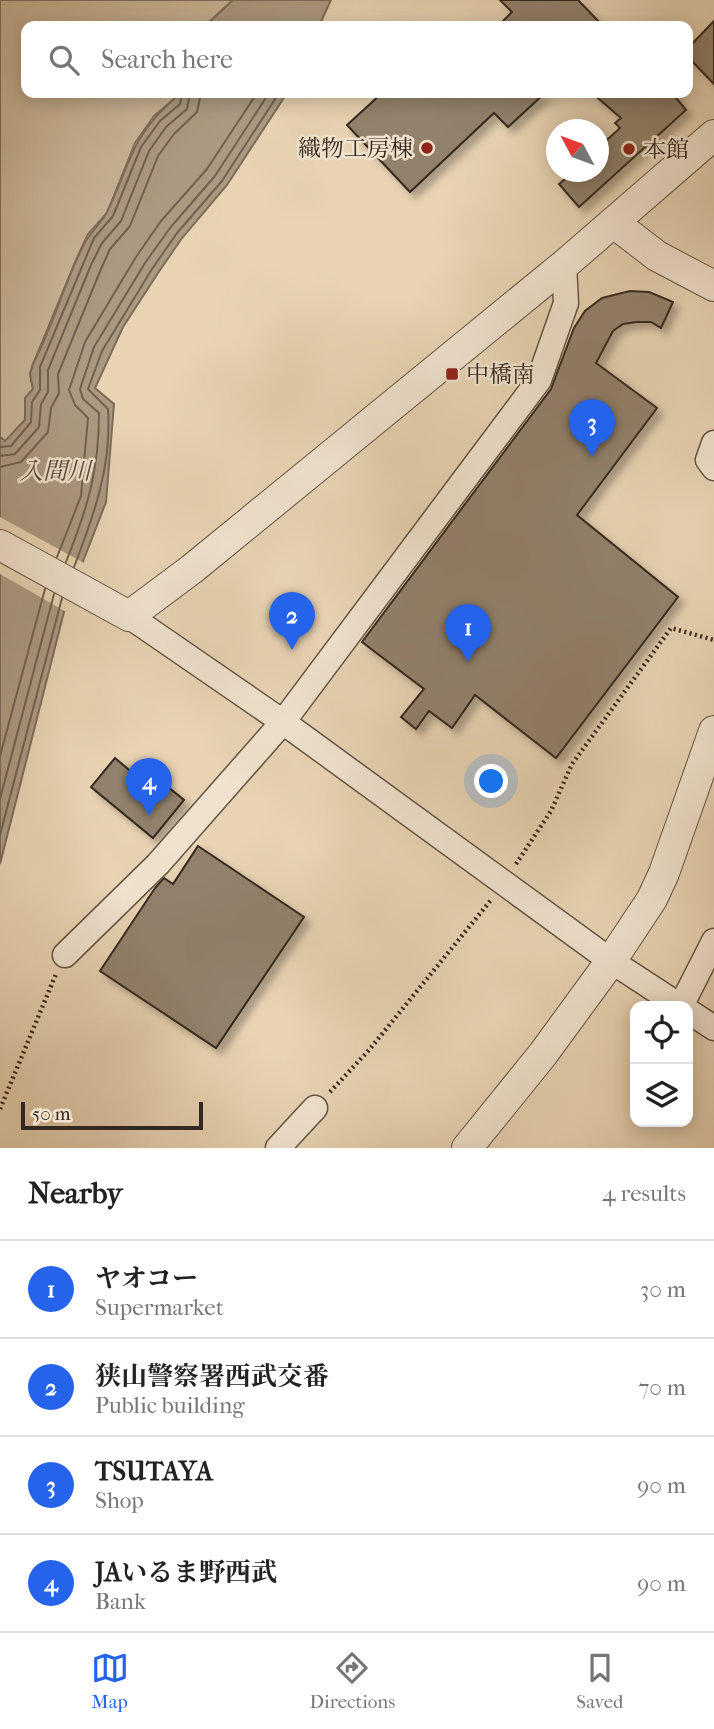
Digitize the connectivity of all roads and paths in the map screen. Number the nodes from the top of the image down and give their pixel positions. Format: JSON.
{"nodes":[{"id":1,"x":714,"y":135,"type":"edge"},
{"id":2,"x":614,"y":223,"type":"junction"},
{"id":3,"x":564,"y":265,"type":"junction"},
{"id":4,"x":714,"y":286,"type":"edge"},
{"id":5,"x":714,"y":443,"type":"edge"},
{"id":6,"x":714,"y":468,"type":"edge"},
{"id":7,"x":0,"y":545,"type":"edge"},
{"id":8,"x":117,"y":609,"type":"junction"},
{"id":9,"x":714,"y":639,"type":"edge"},
{"id":10,"x":283,"y":722,"type":"junction"},
{"id":11,"x":714,"y":731,"type":"edge"},
{"id":12,"x":504,"y":882,"type":"junction"},
{"id":13,"x":714,"y":941,"type":"edge"},
{"id":14,"x":65,"y":955,"type":"joint"},
{"id":15,"x":611,"y":961,"type":"junction"},
{"id":16,"x":673,"y":1001,"type":"edge"},
{"id":17,"x":684,"y":1001,"type":"edge"},
{"id":18,"x":693,"y":1014,"type":"edge"},
{"id":19,"x":714,"y":1028,"type":"edge"},
{"id":20,"x":315,"y":1108,"type":"joint"},
{"id":21,"x":0,"y":1109,"type":"edge"},
{"id":22,"x":278,"y":1148,"type":"edge"},
{"id":23,"x":467,"y":1148,"type":"edge"}],
"edges":[{"from":1,"to":2,"type":"street"},
{"from":2,"to":3,"type":"street"},
{"from":2,"to":4,"type":"street"},
{"from":3,"to":8,"type":"street"},
{"from":3,"to":10,"type":"street"},
{"from":5,"to":6,"type":"street"},
{"from":7,"to":8,"type":"street"},
{"from":8,"to":10,"type":"street"},
{"from":9,"to":12,"type":"path"},
{"from":10,"to":12,"type":"street"},
{"from":10,"to":14,"type":"street"},
{"from":11,"to":15,"type":"street"},
{"from":12,"to":15,"type":"street"},
{"from":12,"to":20,"type":"path"},
{"from":13,"to":17,"type":"street"},
{"from":14,"to":21,"type":"path"},
{"from":15,"to":16,"type":"street"},
{"from":15,"to":23,"type":"street"},
{"from":18,"to":19,"type":"street"},
{"from":20,"to":22,"type":"street"}]}
